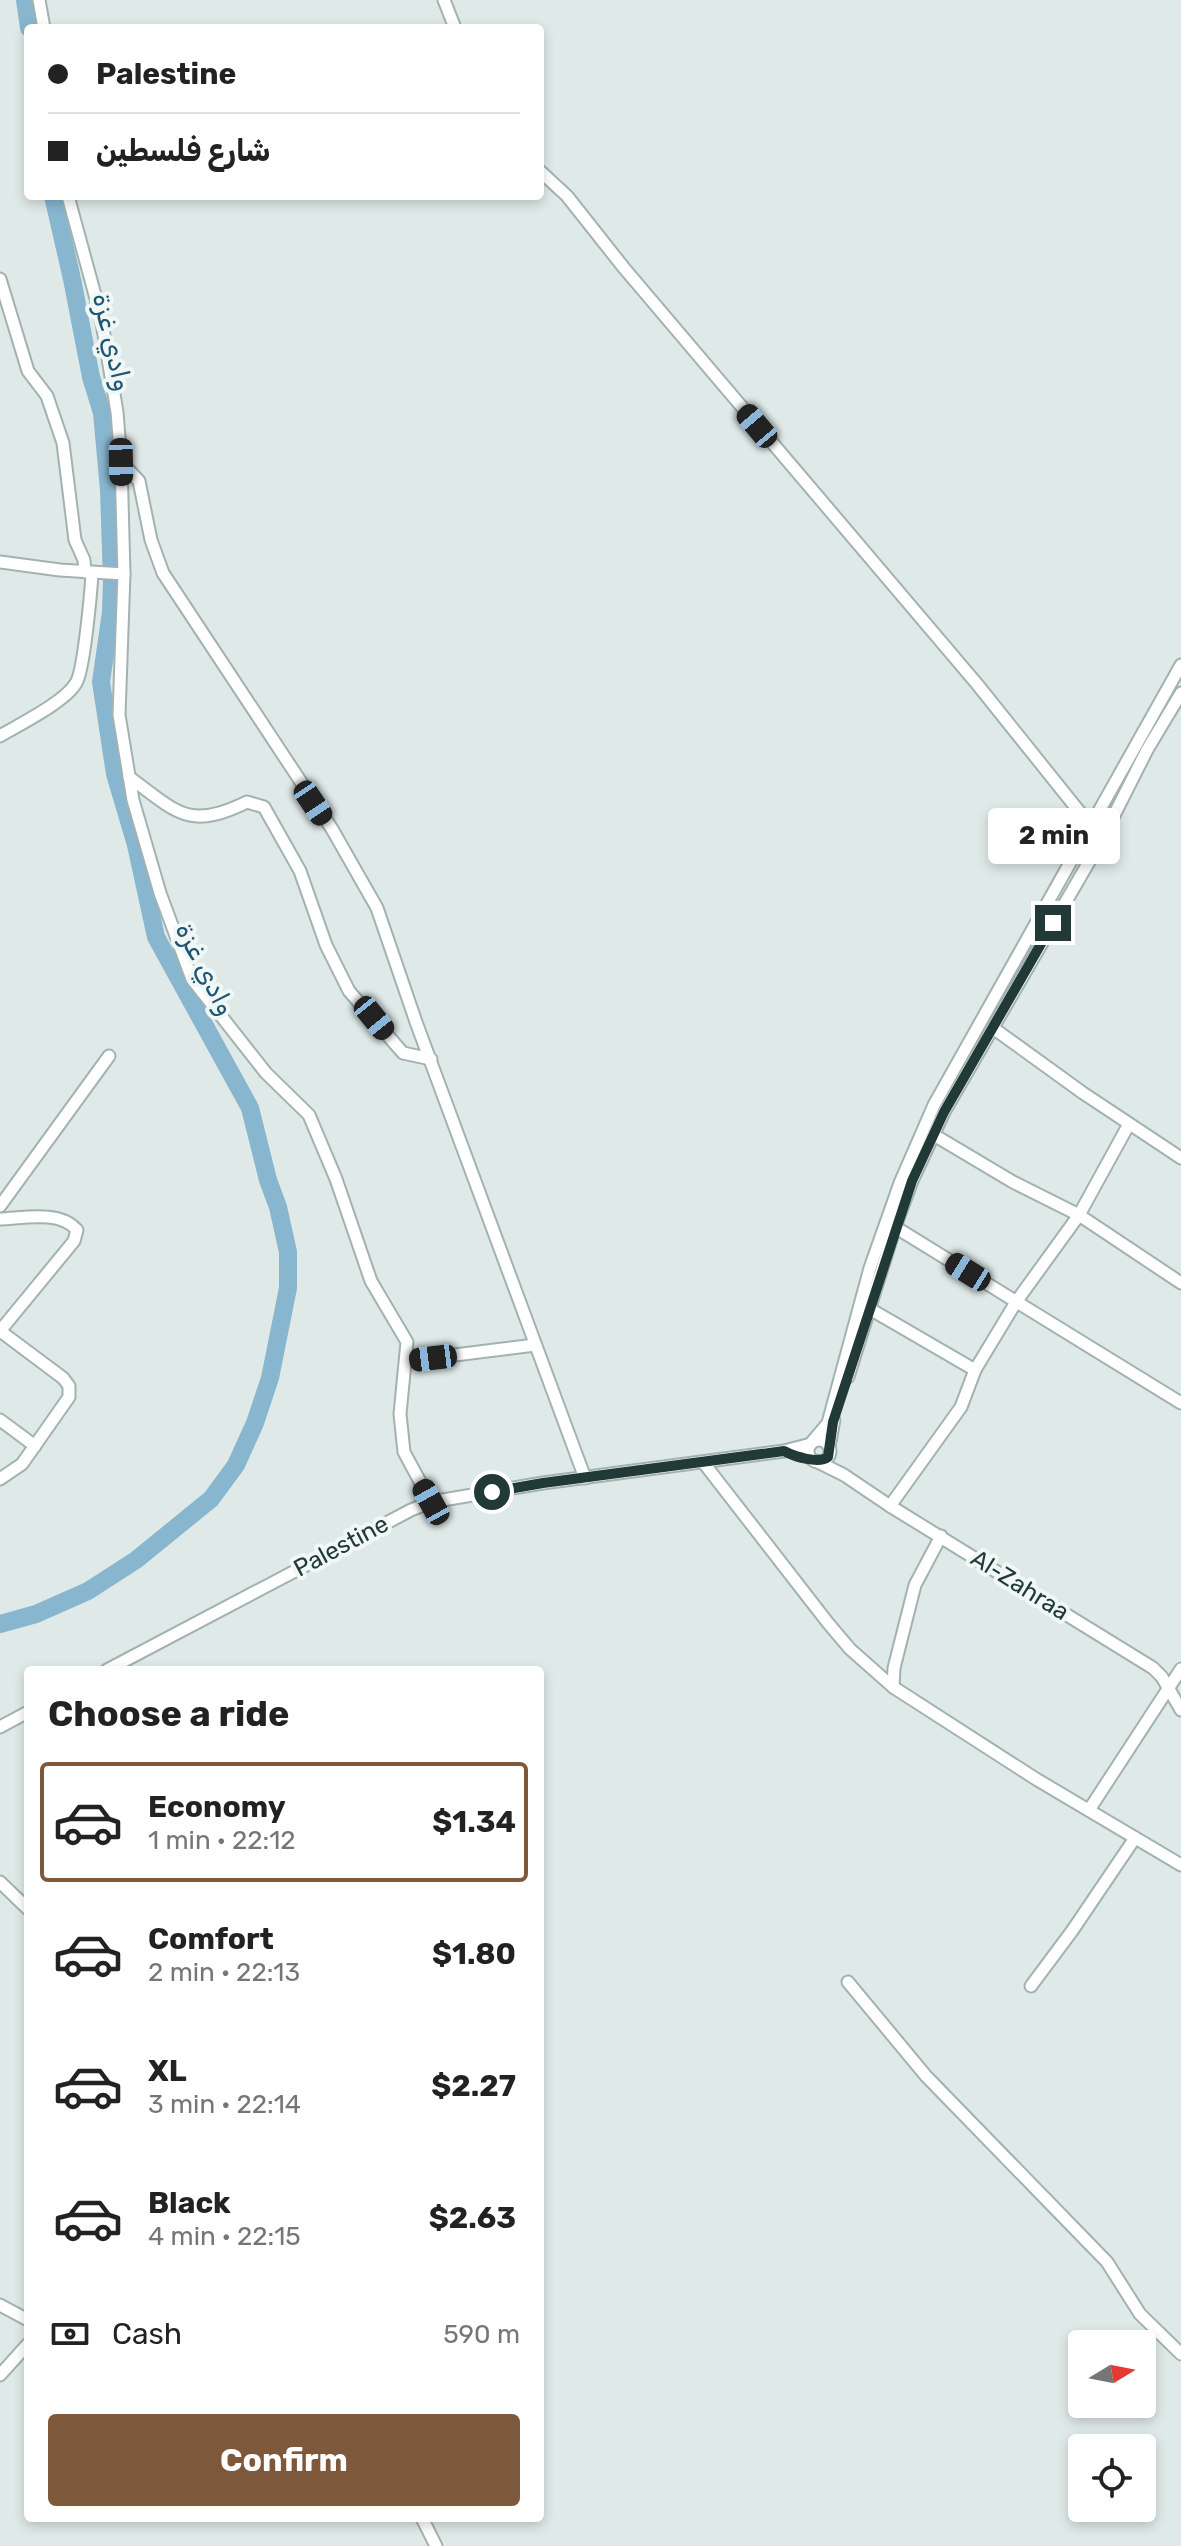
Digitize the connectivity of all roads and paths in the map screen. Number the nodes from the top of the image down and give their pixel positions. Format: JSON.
{"nodes":[{"id":1,"x":39,"y":0,"type":"edge"},
{"id":2,"x":444,"y":0,"type":"edge"},
{"id":3,"x":43,"y":24,"type":"edge"},
{"id":4,"x":453,"y":24,"type":"edge"},
{"id":5,"x":544,"y":175,"type":"edge"},
{"id":6,"x":69,"y":200,"type":"edge"},
{"id":7,"x":0,"y":279,"type":"edge"},
{"id":8,"x":121,"y":462,"type":"junction"},
{"id":9,"x":0,"y":562,"type":"edge"},
{"id":10,"x":105,"y":573,"type":"junction"},
{"id":11,"x":1181,"y":665,"type":"edge"},
{"id":12,"x":1181,"y":693,"type":"edge"},
{"id":13,"x":0,"y":736,"type":"edge"},
{"id":14,"x":129,"y":777,"type":"junction"},
{"id":15,"x":1090,"y":825,"type":"junction"},
{"id":16,"x":993,"y":1028,"type":"junction"},
{"id":17,"x":109,"y":1056,"type":"dead end"},
{"id":18,"x":431,"y":1059,"type":"junction"},
{"id":19,"x":1129,"y":1124,"type":"junction"},
{"id":20,"x":934,"y":1135,"type":"junction"},
{"id":21,"x":1181,"y":1158,"type":"edge"},
{"id":22,"x":0,"y":1206,"type":"edge"},
{"id":23,"x":1079,"y":1215,"type":"junction"},
{"id":24,"x":0,"y":1219,"type":"edge"},
{"id":25,"x":895,"y":1227,"type":"junction"},
{"id":26,"x":1181,"y":1283,"type":"edge"},
{"id":27,"x":1016,"y":1302,"type":"junction"},
{"id":28,"x":870,"y":1309,"type":"junction"},
{"id":29,"x":0,"y":1331,"type":"edge"},
{"id":30,"x":535,"y":1345,"type":"junction"},
{"id":31,"x":407,"y":1361,"type":"dead end"},
{"id":32,"x":975,"y":1370,"type":"junction"},
{"id":33,"x":1181,"y":1403,"type":"edge"},
{"id":34,"x":0,"y":1420,"type":"edge"},
{"id":35,"x":811,"y":1443,"type":"junction"},
{"id":36,"x":35,"y":1446,"type":"junction"},
{"id":37,"x":829,"y":1449,"type":"junction"},
{"id":38,"x":784,"y":1451,"type":"junction"},
{"id":39,"x":813,"y":1460,"type":"junction"},
{"id":40,"x":703,"y":1462,"type":"junction"},
{"id":41,"x":844,"y":1475,"type":"junction"},
{"id":42,"x":585,"y":1478,"type":"junction"},
{"id":43,"x":0,"y":1479,"type":"edge"},
{"id":44,"x":431,"y":1502,"type":"junction"},
{"id":45,"x":890,"y":1506,"type":"junction"},
{"id":46,"x":941,"y":1536,"type":"junction"},
{"id":47,"x":115,"y":1666,"type":"edge"},
{"id":48,"x":1181,"y":1669,"type":"edge"},
{"id":49,"x":893,"y":1687,"type":"junction"},
{"id":50,"x":1168,"y":1688,"type":"junction"},
{"id":51,"x":1181,"y":1710,"type":"edge"},
{"id":52,"x":24,"y":1714,"type":"edge"},
{"id":53,"x":0,"y":1727,"type":"edge"},
{"id":54,"x":1089,"y":1810,"type":"junction"},
{"id":55,"x":1135,"y":1838,"type":"junction"},
{"id":56,"x":1181,"y":1865,"type":"edge"},
{"id":57,"x":0,"y":1882,"type":"edge"},
{"id":58,"x":24,"y":1905,"type":"edge"},
{"id":59,"x":848,"y":1982,"type":"dead end"},
{"id":60,"x":1031,"y":1986,"type":"dead end"},
{"id":61,"x":0,"y":2305,"type":"edge"},
{"id":62,"x":24,"y":2318,"type":"edge"},
{"id":63,"x":24,"y":2348,"type":"edge"},
{"id":64,"x":1181,"y":2354,"type":"edge"},
{"id":65,"x":0,"y":2375,"type":"edge"},
{"id":66,"x":424,"y":2522,"type":"edge"},
{"id":67,"x":436,"y":2546,"type":"edge"}],
"edges":[{"from":1,"to":3,"type":"street"},
{"from":2,"to":4,"type":"street"},
{"from":5,"to":15,"type":"street"},
{"from":6,"to":8,"type":"street"},
{"from":7,"to":10,"type":"street"},
{"from":8,"to":10,"type":"street"},
{"from":8,"to":18,"type":"street"},
{"from":9,"to":10,"type":"street"},
{"from":10,"to":13,"type":"street"},
{"from":10,"to":14,"type":"street"},
{"from":11,"to":15,"type":"street"},
{"from":12,"to":16,"type":"street"},
{"from":14,"to":18,"type":"street"},
{"from":14,"to":44,"type":"street"},
{"from":15,"to":35,"type":"street"},
{"from":16,"to":19,"type":"street"},
{"from":16,"to":20,"type":"street"},
{"from":17,"to":22,"type":"street"},
{"from":18,"to":30,"type":"street"},
{"from":19,"to":21,"type":"street"},
{"from":19,"to":23,"type":"street"},
{"from":20,"to":23,"type":"street"},
{"from":20,"to":25,"type":"street"},
{"from":23,"to":26,"type":"street"},
{"from":23,"to":27,"type":"street"},
{"from":24,"to":29,"type":"street"},
{"from":25,"to":27,"type":"street"},
{"from":25,"to":28,"type":"street"},
{"from":27,"to":32,"type":"street"},
{"from":27,"to":33,"type":"street"},
{"from":28,"to":32,"type":"street"},
{"from":28,"to":37,"type":"street"},
{"from":29,"to":36,"type":"street"},
{"from":30,"to":31,"type":"street"},
{"from":30,"to":42,"type":"street"},
{"from":32,"to":45,"type":"street"},
{"from":34,"to":36,"type":"street"},
{"from":35,"to":37,"type":"street"},
{"from":35,"to":38,"type":"street","name":"Palestine"},
{"from":35,"to":39,"type":"street"},
{"from":36,"to":43,"type":"street"},
{"from":37,"to":39,"type":"street"},
{"from":37,"to":41,"type":"street","name":"Al-Zahraa"},
{"from":38,"to":39,"type":"street","name":"Palestine"},
{"from":38,"to":40,"type":"street","name":"Palestine"},
{"from":39,"to":41,"type":"street","name":"Al-Zahraa"},
{"from":40,"to":42,"type":"street","name":"Palestine"},
{"from":40,"to":49,"type":"street"},
{"from":41,"to":45,"type":"street","name":"Al-Zahraa"},
{"from":42,"to":44,"type":"street","name":"Palestine"},
{"from":44,"to":47,"type":"street","name":"Palestine"},
{"from":45,"to":46,"type":"street","name":"Al-Zahraa"},
{"from":46,"to":49,"type":"street"},
{"from":46,"to":50,"type":"street","name":"Al-Zahraa"},
{"from":48,"to":50,"type":"street"},
{"from":49,"to":54,"type":"street"},
{"from":50,"to":51,"type":"street","name":"Al-Zahraa"},
{"from":50,"to":54,"type":"street"},
{"from":52,"to":53,"type":"street"},
{"from":54,"to":55,"type":"street"},
{"from":55,"to":56,"type":"street"},
{"from":55,"to":60,"type":"street"},
{"from":57,"to":58,"type":"street"},
{"from":59,"to":64,"type":"street"},
{"from":61,"to":62,"type":"street"},
{"from":63,"to":65,"type":"street"},
{"from":66,"to":67,"type":"street"}]}
